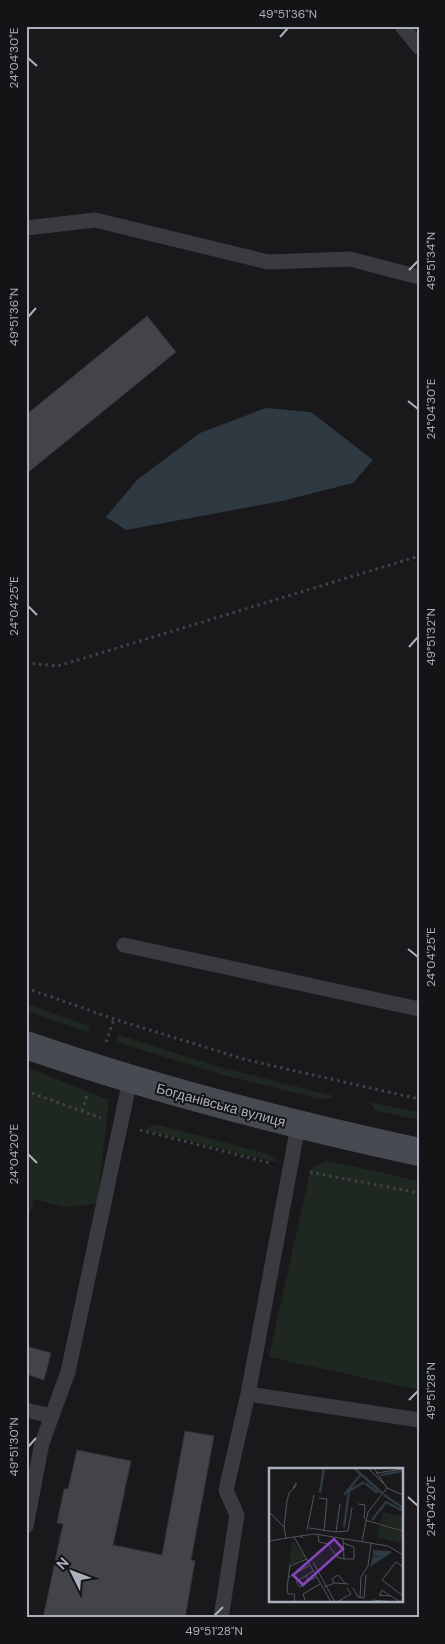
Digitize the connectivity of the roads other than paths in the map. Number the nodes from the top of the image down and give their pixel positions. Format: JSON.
{"nodes":[{"id":1,"x":402,"y":26,"type":"edge"},
{"id":2,"x":419,"y":47,"type":"edge"},
{"id":3,"x":26,"y":228,"type":"edge"},
{"id":4,"x":419,"y":277,"type":"edge"},
{"id":5,"x":124,"y":945,"type":"dead end"},
{"id":6,"x":419,"y":1009,"type":"edge"},
{"id":7,"x":26,"y":1045,"type":"edge"},
{"id":8,"x":130,"y":1080,"type":"junction"},
{"id":9,"x":298,"y":1126,"type":"junction"},
{"id":10,"x":419,"y":1152,"type":"edge"},
{"id":11,"x":248,"y":1394,"type":"junction"},
{"id":12,"x":26,"y":1410,"type":"edge"},
{"id":13,"x":52,"y":1416,"type":"junction"},
{"id":14,"x":419,"y":1420,"type":"edge"},
{"id":15,"x":26,"y":1526,"type":"edge"},
{"id":16,"x":221,"y":1618,"type":"edge"}],
"edges":[{"from":1,"to":2,"type":"lane"},
{"from":3,"to":4,"type":"lane"},
{"from":5,"to":6,"type":"lane"},
{"from":7,"to":8,"type":"main road","name":"Богданівська вулиця"},
{"from":8,"to":9,"type":"main road","name":"Богданівська вулиця"},
{"from":8,"to":13,"type":"lane"},
{"from":9,"to":10,"type":"main road","name":"Богданівська вулиця"},
{"from":9,"to":11,"type":"lane"},
{"from":11,"to":14,"type":"lane"},
{"from":11,"to":16,"type":"lane"},
{"from":12,"to":13,"type":"lane"},
{"from":13,"to":15,"type":"lane"}]}
